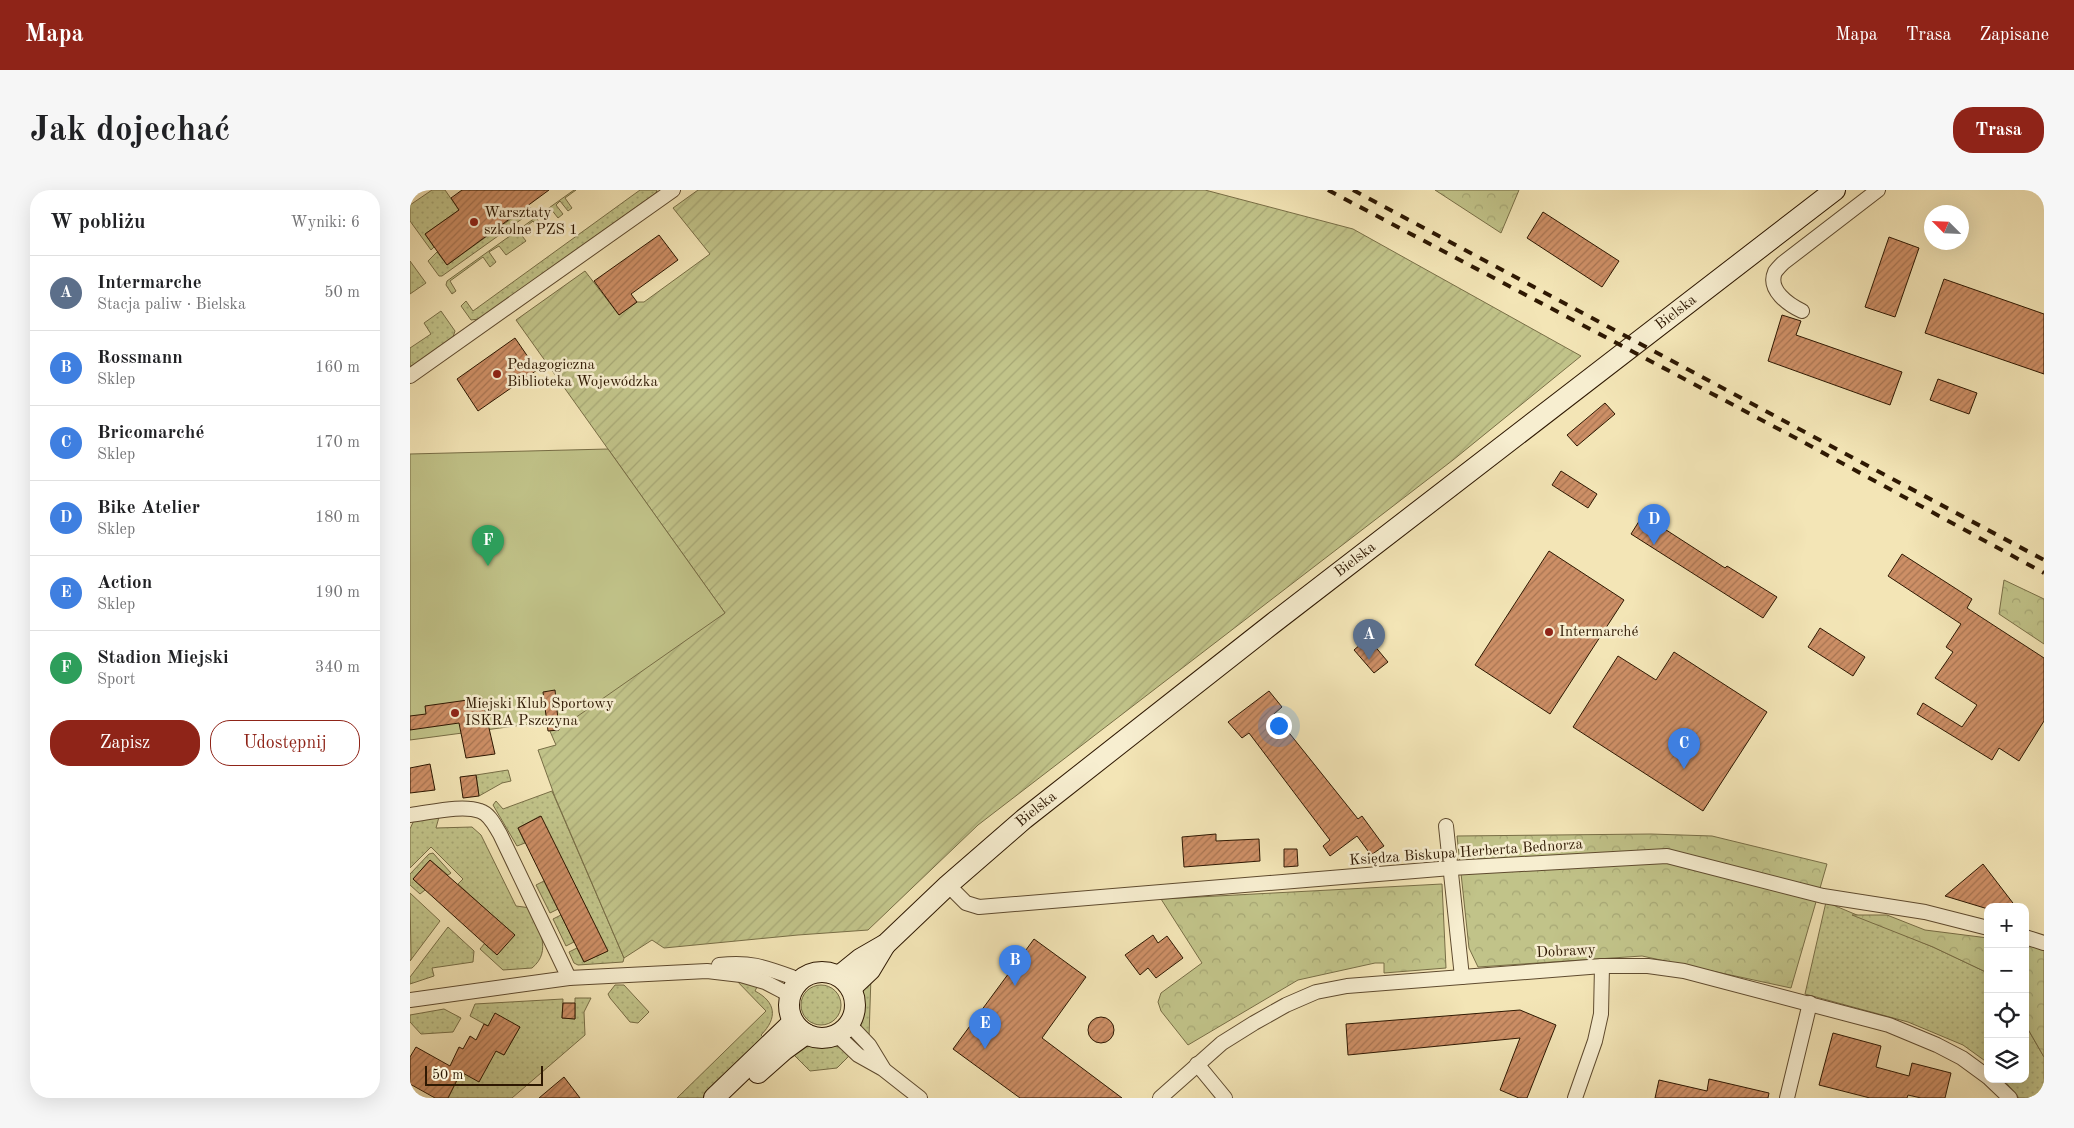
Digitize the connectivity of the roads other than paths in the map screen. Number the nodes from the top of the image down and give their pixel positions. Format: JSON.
{"nodes":[{"id":1,"x":673,"y":190,"type":"edge"},
{"id":2,"x":1835,"y":190,"type":"edge"},
{"id":3,"x":1878,"y":190,"type":"edge"},
{"id":4,"x":1802,"y":311,"type":"dead end"},
{"id":5,"x":410,"y":376,"type":"edge"},
{"id":6,"x":410,"y":815,"type":"edge"},
{"id":7,"x":1446,"y":826,"type":"dead end"},
{"id":8,"x":1450,"y":868,"type":"junction"},
{"id":9,"x":948,"y":885,"type":"junction"},
{"id":10,"x":1984,"y":927,"type":"edge"},
{"id":11,"x":2029,"y":937,"type":"edge"},
{"id":12,"x":2044,"y":943,"type":"edge"},
{"id":13,"x":719,"y":965,"type":"dead end"},
{"id":14,"x":1602,"y":966,"type":"junction"},
{"id":15,"x":1462,"y":976,"type":"junction"},
{"id":16,"x":569,"y":978,"type":"junction"},
{"id":17,"x":845,"y":982,"type":"junction"},
{"id":18,"x":791,"y":986,"type":"junction"},
{"id":19,"x":410,"y":1000,"type":"edge"},
{"id":20,"x":1810,"y":1004,"type":"junction"},
{"id":21,"x":800,"y":1028,"type":"junction"},
{"id":22,"x":843,"y":1029,"type":"junction"},
{"id":23,"x":1197,"y":1064,"type":"junction"},
{"id":24,"x":1984,"y":1074,"type":"edge"},
{"id":25,"x":1994,"y":1083,"type":"edge"},
{"id":26,"x":714,"y":1098,"type":"edge"},
{"id":27,"x":731,"y":1098,"type":"edge"},
{"id":28,"x":920,"y":1098,"type":"edge"},
{"id":29,"x":1160,"y":1098,"type":"edge"},
{"id":30,"x":1224,"y":1098,"type":"edge"},
{"id":31,"x":1575,"y":1098,"type":"edge"},
{"id":32,"x":1787,"y":1098,"type":"edge"},
{"id":33,"x":2010,"y":1098,"type":"edge"}],
"edges":[{"from":1,"to":5,"type":"street"},
{"from":2,"to":9,"type":"main road","name":"Bielska"},
{"from":3,"to":4,"type":"street"},
{"from":6,"to":16,"type":"street"},
{"from":7,"to":8,"type":"street"},
{"from":8,"to":9,"type":"street","name":"Księdza Biskupa Herberta Bednorza"},
{"from":8,"to":10,"type":"street","name":"Księdza Biskupa Herberta Bednorza"},
{"from":8,"to":15,"type":"street"},
{"from":9,"to":17,"type":"main road","name":"Bielska"},
{"from":11,"to":12,"type":"street"},
{"from":13,"to":18,"type":"street"},
{"from":14,"to":15,"type":"street","name":"Dobrawy"},
{"from":14,"to":20,"type":"street","name":"Dobrawy"},
{"from":14,"to":31,"type":"street"},
{"from":15,"to":23,"type":"street","name":"Dobrawy"},
{"from":16,"to":18,"type":"street"},
{"from":16,"to":19,"type":"street"},
{"from":17,"to":18,"type":"main road"},
{"from":17,"to":22,"type":"main road"},
{"from":18,"to":21,"type":"main road"},
{"from":20,"to":24,"type":"street","name":"Dobrawy"},
{"from":20,"to":32,"type":"street"},
{"from":21,"to":22,"type":"main road"},
{"from":21,"to":26,"type":"main road"},
{"from":21,"to":27,"type":"main road"},
{"from":22,"to":28,"type":"street"},
{"from":23,"to":29,"type":"street","name":"Dobrawy"},
{"from":23,"to":30,"type":"street"},
{"from":25,"to":33,"type":"street","name":"Dobrawy"}]}
